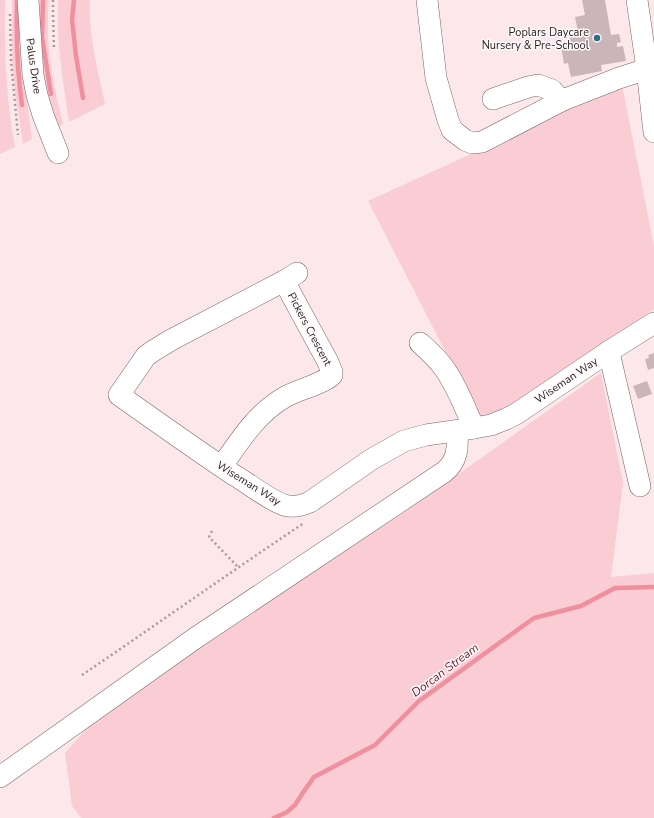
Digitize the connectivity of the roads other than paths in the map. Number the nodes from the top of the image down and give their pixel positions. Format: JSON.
{"nodes":[{"id":1,"x":427,"y":0,"type":"edge"},
{"id":2,"x":637,"y":0,"type":"edge"},
{"id":3,"x":19,"y":5,"type":"edge"},
{"id":4,"x":647,"y":69,"type":"junction"},
{"id":5,"x":493,"y":99,"type":"dead end"},
{"id":6,"x":563,"y":100,"type":"junction"},
{"id":7,"x":654,"y":132,"type":"edge"},
{"id":8,"x":58,"y":153,"type":"dead end"},
{"id":9,"x":654,"y":323,"type":"edge"},
{"id":10,"x":420,"y":343,"type":"dead end"},
{"id":11,"x":608,"y":352,"type":"junction"},
{"id":12,"x":118,"y":395,"type":"joint"},
{"id":13,"x":466,"y":430,"type":"junction"},
{"id":14,"x":222,"y":466,"type":"junction"},
{"id":15,"x":640,"y":486,"type":"dead end"},
{"id":16,"x":0,"y":777,"type":"edge"}],
"edges":[{"from":1,"to":6,"type":"street"},
{"from":2,"to":4,"type":"street"},
{"from":3,"to":8,"type":"street","name":"Palus Drive"},
{"from":4,"to":6,"type":"street"},
{"from":4,"to":7,"type":"street"},
{"from":5,"to":6,"type":"street"},
{"from":9,"to":11,"type":"street","name":"Wiseman Way"},
{"from":10,"to":13,"type":"street"},
{"from":11,"to":13,"type":"street","name":"Wiseman Way"},
{"from":11,"to":15,"type":"street"},
{"from":12,"to":14,"type":"street","name":"Wiseman Way"},
{"from":12,"to":14,"type":"street","name":"Pickers Crescent"},
{"from":13,"to":14,"type":"street","name":"Wiseman Way"},
{"from":13,"to":16,"type":"street"}]}
